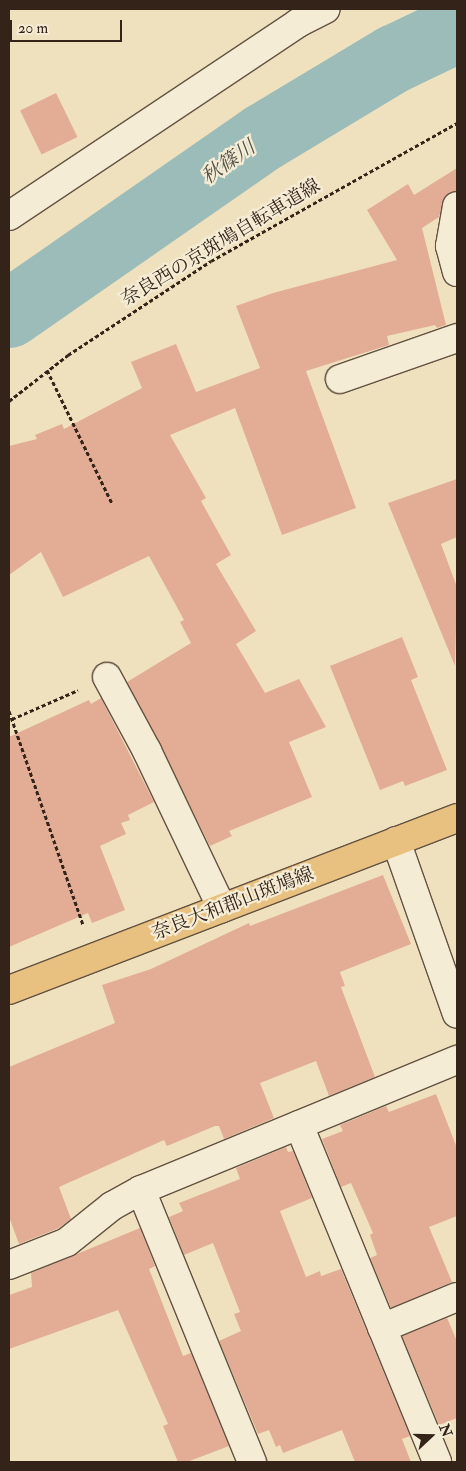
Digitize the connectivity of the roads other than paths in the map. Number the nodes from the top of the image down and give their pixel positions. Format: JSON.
{"nodes":[{"id":1,"x":326,"y":9,"type":"edge"},
{"id":2,"x":457,"y":206,"type":"edge"},
{"id":3,"x":9,"y":216,"type":"edge"},
{"id":4,"x":457,"y":272,"type":"edge"},
{"id":5,"x":457,"y":338,"type":"edge"},
{"id":6,"x":340,"y":379,"type":"dead end"},
{"id":7,"x":107,"y":677,"type":"road end"},
{"id":8,"x":457,"y":818,"type":"edge"},
{"id":9,"x":396,"y":841,"type":"junction"},
{"id":10,"x":222,"y":908,"type":"junction"},
{"id":11,"x":9,"y":990,"type":"edge"},
{"id":12,"x":457,"y":1014,"type":"edge"},
{"id":13,"x":457,"y":1060,"type":"edge"},
{"id":14,"x":299,"y":1125,"type":"junction"},
{"id":15,"x":142,"y":1190,"type":"junction"},
{"id":16,"x":9,"y":1265,"type":"edge"},
{"id":17,"x":457,"y":1297,"type":"edge"},
{"id":18,"x":382,"y":1328,"type":"junction"},
{"id":19,"x":252,"y":1462,"type":"edge"},
{"id":20,"x":437,"y":1462,"type":"edge"}],
"edges":[{"from":1,"to":3,"type":"street"},
{"from":2,"to":4,"type":"street"},
{"from":5,"to":6,"type":"street"},
{"from":7,"to":10,"type":"street"},
{"from":8,"to":9,"type":"main road","name":"奈良大和郡山斑鳩線"},
{"from":9,"to":10,"type":"main road","name":"奈良大和郡山斑鳩線"},
{"from":9,"to":12,"type":"street"},
{"from":10,"to":11,"type":"main road","name":"奈良大和郡山斑鳩線"},
{"from":13,"to":14,"type":"street"},
{"from":14,"to":15,"type":"street"},
{"from":14,"to":18,"type":"street"},
{"from":15,"to":16,"type":"street"},
{"from":15,"to":19,"type":"street"},
{"from":17,"to":18,"type":"street"},
{"from":18,"to":20,"type":"street"}]}
